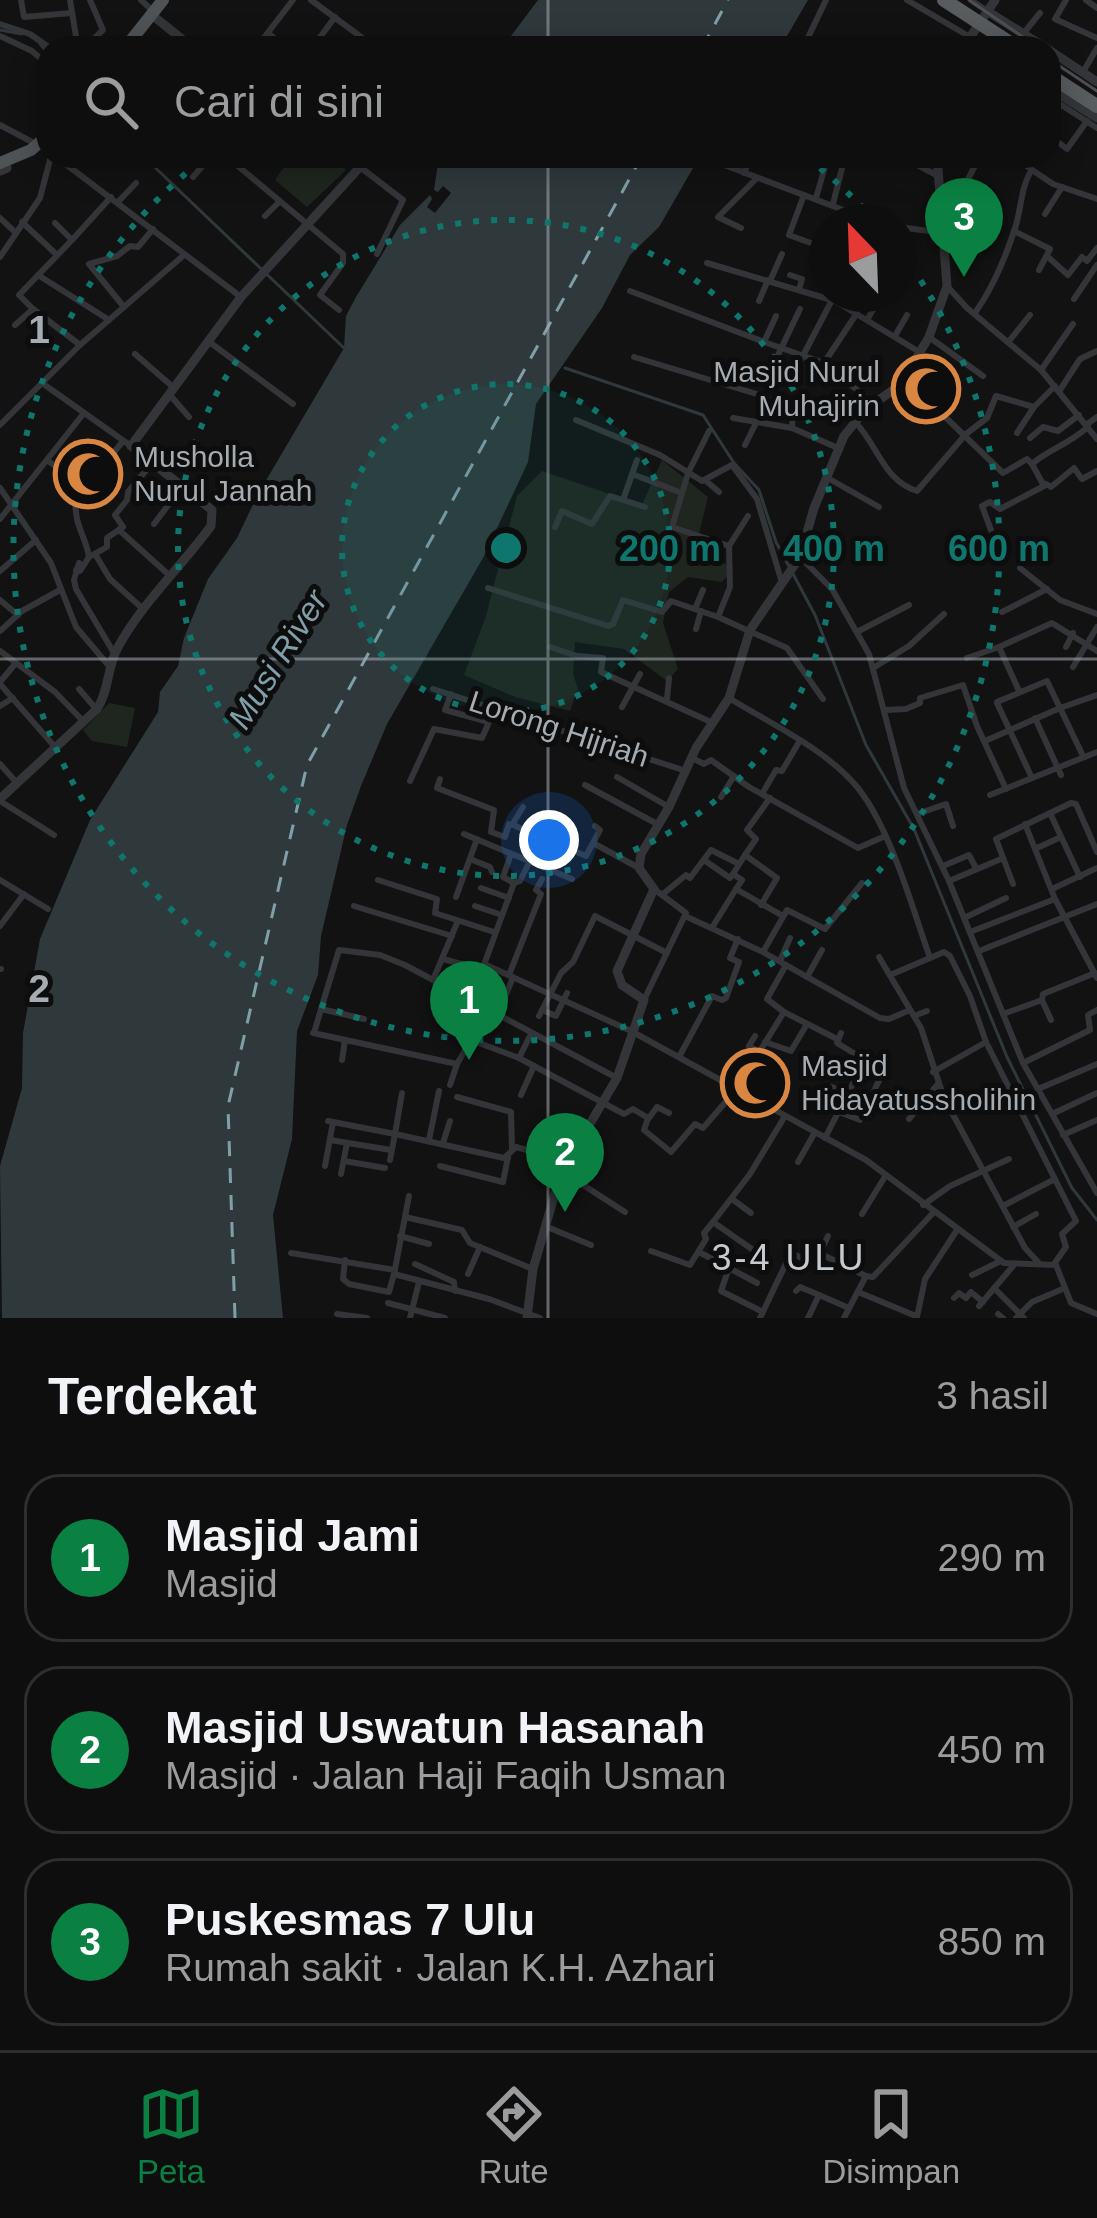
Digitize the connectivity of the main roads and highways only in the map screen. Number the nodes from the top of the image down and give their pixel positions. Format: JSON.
{"nodes":[{"id":1,"x":172,"y":0,"type":"edge"},
{"id":2,"x":933,"y":0,"type":"edge"},
{"id":3,"x":944,"y":0,"type":"edge"},
{"id":4,"x":158,"y":10,"type":"edge"},
{"id":5,"x":135,"y":36,"type":"edge"},
{"id":6,"x":142,"y":36,"type":"edge"},
{"id":7,"x":988,"y":36,"type":"edge"},
{"id":8,"x":1012,"y":36,"type":"edge"},
{"id":9,"x":1061,"y":80,"type":"edge"},
{"id":10,"x":1097,"y":102,"type":"edge"},
{"id":11,"x":36,"y":153,"type":"edge"},
{"id":12,"x":2,"y":168,"type":"edge"}],
"edges":[{"from":1,"to":4,"type":"main road"},
{"from":2,"to":7,"type":"highway","bridge":true},
{"from":3,"to":8,"type":"highway","bridge":true},
{"from":4,"to":5,"type":"main road"},
{"from":4,"to":6,"type":"main road"},
{"from":9,"to":10,"type":"highway"},
{"from":11,"to":12,"type":"main road"}]}
